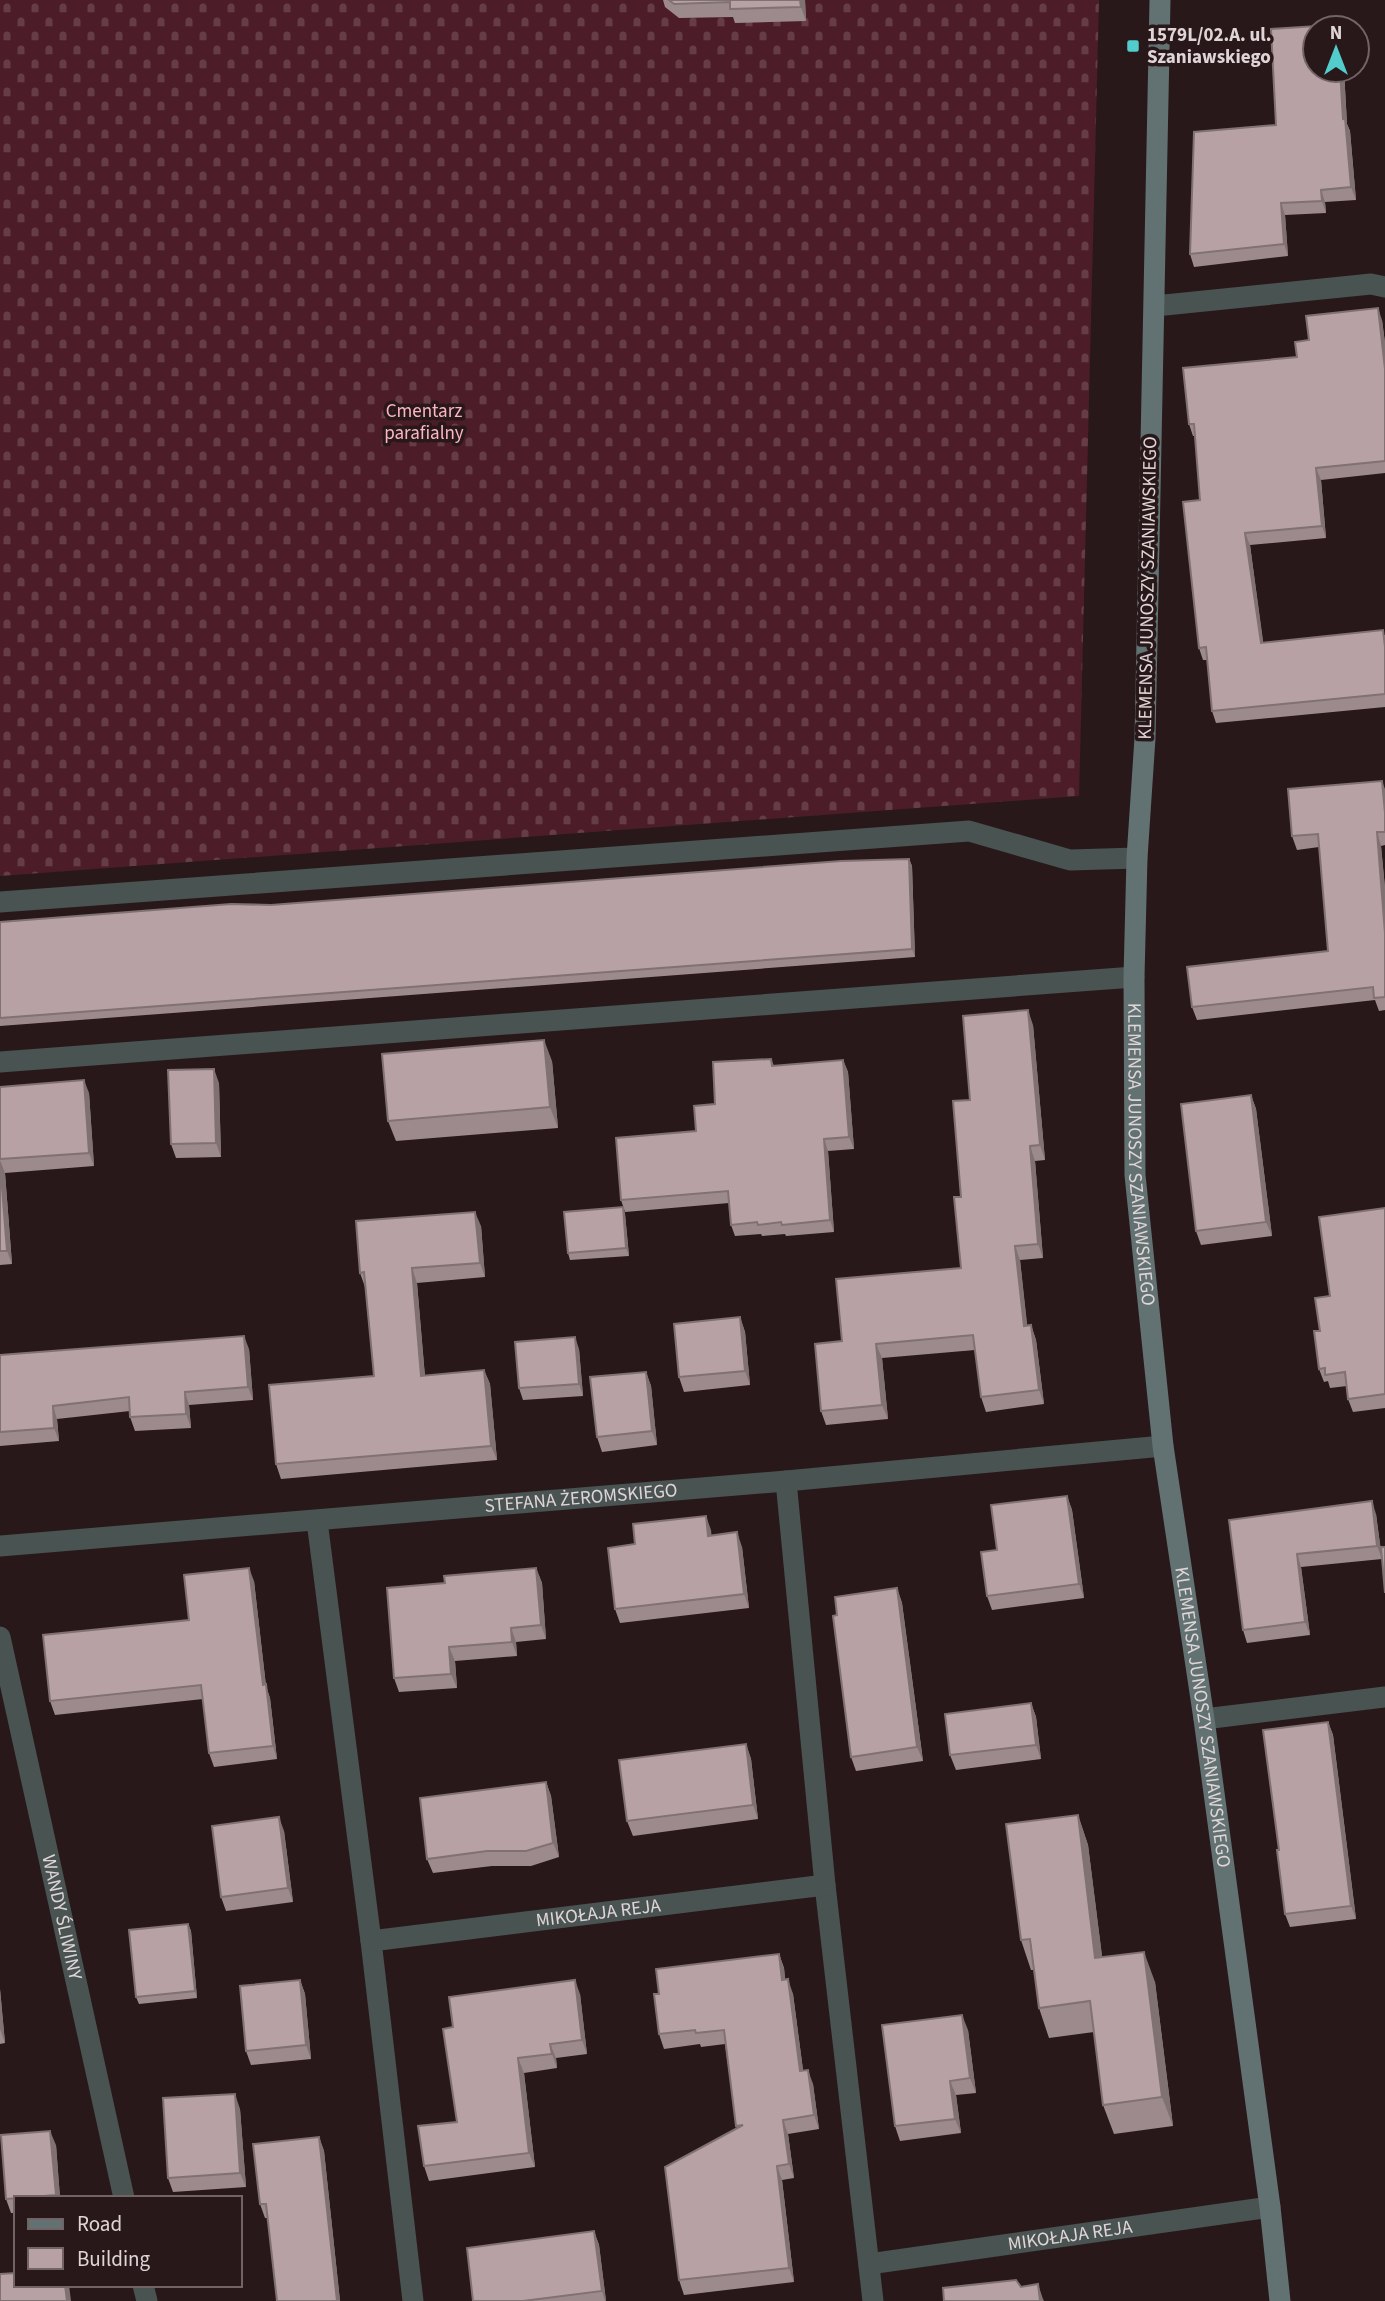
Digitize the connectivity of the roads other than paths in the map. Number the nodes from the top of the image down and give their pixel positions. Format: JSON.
{"nodes":[{"id":1,"x":1160,"y":0,"type":"edge"},
{"id":2,"x":1385,"y":287,"type":"edge"},
{"id":3,"x":1155,"y":306,"type":"junction"},
{"id":4,"x":1137,"y":858,"type":"junction"},
{"id":5,"x":0,"y":902,"type":"edge"},
{"id":6,"x":1134,"y":977,"type":"junction"},
{"id":7,"x":0,"y":1062,"type":"edge"},
{"id":8,"x":1163,"y":1446,"type":"junction"},
{"id":9,"x":786,"y":1481,"type":"junction"},
{"id":10,"x":317,"y":1521,"type":"junction"},
{"id":11,"x":0,"y":1546,"type":"edge"},
{"id":12,"x":0,"y":1637,"type":"edge"},
{"id":13,"x":1385,"y":1697,"type":"edge"},
{"id":14,"x":1204,"y":1719,"type":"junction"},
{"id":15,"x":825,"y":1885,"type":"junction"},
{"id":16,"x":371,"y":1941,"type":"junction"},
{"id":17,"x":124,"y":2196,"type":"edge"},
{"id":18,"x":1270,"y":2207,"type":"junction"},
{"id":19,"x":869,"y":2264,"type":"junction"},
{"id":20,"x":413,"y":2301,"type":"edge"},
{"id":21,"x":873,"y":2301,"type":"edge"},
{"id":22,"x":1280,"y":2301,"type":"edge"}],
"edges":[{"from":1,"to":3,"type":"street","name":"KLEMENSA JUNOSZY SZANIAWSKIEGO"},
{"from":2,"to":3,"type":"street"},
{"from":3,"to":4,"type":"street","name":"KLEMENSA JUNOSZY SZANIAWSKIEGO"},
{"from":4,"to":5,"type":"street"},
{"from":4,"to":6,"type":"street","name":"KLEMENSA JUNOSZY SZANIAWSKIEGO"},
{"from":6,"to":7,"type":"street"},
{"from":6,"to":8,"type":"street","name":"KLEMENSA JUNOSZY SZANIAWSKIEGO"},
{"from":8,"to":9,"type":"street","name":"STEFANA ŻEROMSKIEGO"},
{"from":8,"to":14,"type":"street","name":"KLEMENSA JUNOSZY SZANIAWSKIEGO"},
{"from":9,"to":10,"type":"street","name":"STEFANA ŻEROMSKIEGO"},
{"from":9,"to":15,"type":"street"},
{"from":10,"to":11,"type":"street","name":"STEFANA ŻEROMSKIEGO"},
{"from":10,"to":16,"type":"street"},
{"from":12,"to":17,"type":"street","name":"WANDY ŚLIWINY"},
{"from":13,"to":14,"type":"street"},
{"from":14,"to":18,"type":"street","name":"KLEMENSA JUNOSZY SZANIAWSKIEGO"},
{"from":15,"to":16,"type":"street","name":"MIKOŁAJA REJA"},
{"from":15,"to":19,"type":"street"},
{"from":16,"to":20,"type":"street"},
{"from":18,"to":19,"type":"street","name":"MIKOŁAJA REJA"},
{"from":18,"to":22,"type":"street","name":"KLEMENSA JUNOSZY SZANIAWSKIEGO"},
{"from":19,"to":21,"type":"street"}]}
